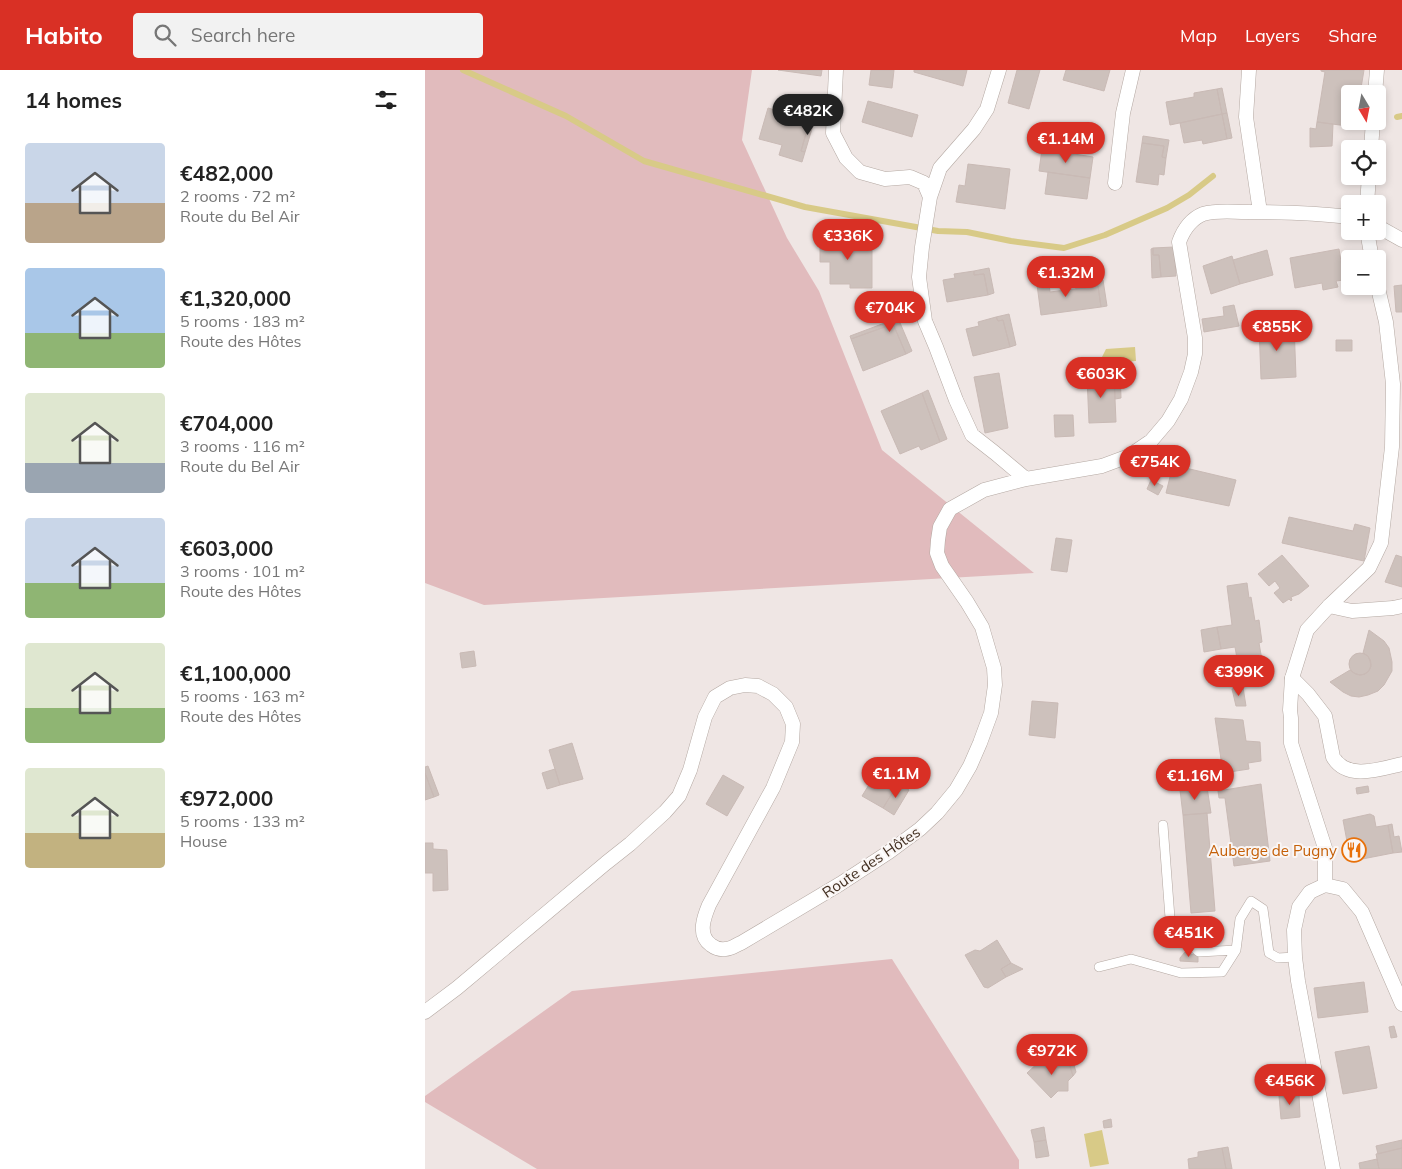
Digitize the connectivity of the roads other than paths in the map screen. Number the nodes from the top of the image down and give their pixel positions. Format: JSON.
{"nodes":[{"id":1,"x":836,"y":70,"type":"edge"},
{"id":2,"x":999,"y":70,"type":"edge"},
{"id":3,"x":1133,"y":70,"type":"edge"},
{"id":4,"x":1249,"y":70,"type":"edge"},
{"id":5,"x":1377,"y":70,"type":"edge"},
{"id":6,"x":1376,"y":85,"type":"edge"},
{"id":7,"x":1115,"y":183,"type":"dead end"},
{"id":8,"x":930,"y":196,"type":"junction"},
{"id":9,"x":1260,"y":212,"type":"junction"},
{"id":10,"x":1341,"y":216,"type":"edge"},
{"id":11,"x":1386,"y":231,"type":"edge"},
{"id":12,"x":1402,"y":240,"type":"edge"},
{"id":13,"x":1380,"y":295,"type":"edge"},
{"id":14,"x":1026,"y":479,"type":"junction"},
{"id":15,"x":1329,"y":606,"type":"junction"},
{"id":16,"x":1402,"y":606,"type":"edge"},
{"id":17,"x":1292,"y":678,"type":"junction"},
{"id":18,"x":1402,"y":764,"type":"edge"},
{"id":19,"x":1163,"y":825,"type":"dead end"},
{"id":20,"x":1325,"y":885,"type":"junction"},
{"id":21,"x":1236,"y":950,"type":"junction"},
{"id":22,"x":1295,"y":957,"type":"junction"},
{"id":23,"x":1099,"y":967,"type":"dead end"},
{"id":24,"x":1402,"y":1004,"type":"edge"},
{"id":25,"x":425,"y":1012,"type":"edge"},
{"id":26,"x":1333,"y":1169,"type":"edge"}],
"edges":[{"from":1,"to":8,"type":"street"},
{"from":2,"to":8,"type":"street"},
{"from":3,"to":7,"type":"street"},
{"from":4,"to":9,"type":"street"},
{"from":5,"to":6,"type":"street"},
{"from":8,"to":14,"type":"street"},
{"from":9,"to":10,"type":"street","name":"Route des Hôtes"},
{"from":9,"to":14,"type":"street","name":"Route des Hôtes"},
{"from":11,"to":12,"type":"street"},
{"from":13,"to":15,"type":"street"},
{"from":14,"to":25,"type":"street","name":"Route des Hôtes"},
{"from":15,"to":16,"type":"street"},
{"from":15,"to":17,"type":"street"},
{"from":17,"to":18,"type":"street"},
{"from":17,"to":20,"type":"street"},
{"from":19,"to":21,"type":"lane"},
{"from":20,"to":22,"type":"street"},
{"from":20,"to":24,"type":"street"},
{"from":21,"to":22,"type":"lane"},
{"from":21,"to":23,"type":"lane"},
{"from":22,"to":26,"type":"street"}]}
